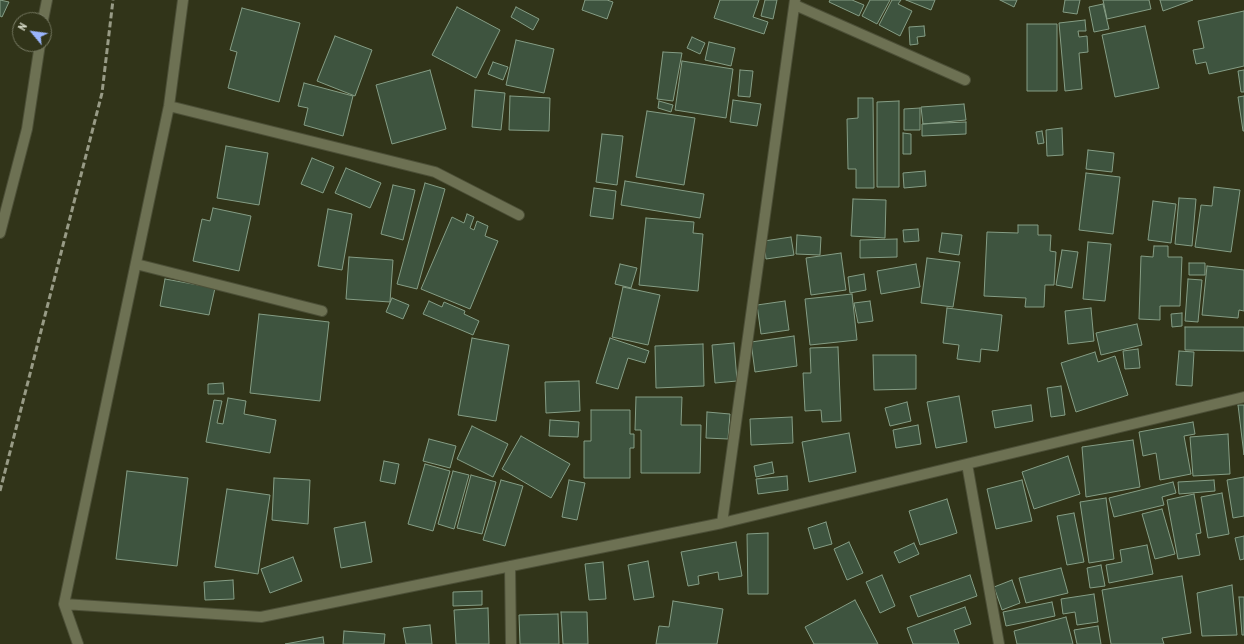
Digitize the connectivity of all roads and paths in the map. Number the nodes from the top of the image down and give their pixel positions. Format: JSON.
{"nodes":[{"id":1,"x":46,"y":0,"type":"edge"},
{"id":2,"x":183,"y":0,"type":"edge"},
{"id":3,"x":795,"y":3,"type":"edge"},
{"id":4,"x":45,"y":12,"type":"edge"},
{"id":5,"x":39,"y":52,"type":"edge"},
{"id":6,"x":965,"y":80,"type":"dead end"},
{"id":7,"x":169,"y":106,"type":"junction"},
{"id":8,"x":519,"y":215,"type":"dead end"},
{"id":9,"x":0,"y":233,"type":"edge"},
{"id":10,"x":136,"y":264,"type":"junction"},
{"id":11,"x":322,"y":311,"type":"dead end"},
{"id":12,"x":1244,"y":397,"type":"edge"},
{"id":13,"x":967,"y":464,"type":"junction"},
{"id":14,"x":722,"y":523,"type":"junction"},
{"id":15,"x":510,"y":566,"type":"junction"},
{"id":16,"x":64,"y":604,"type":"junction"},
{"id":17,"x":78,"y":644,"type":"edge"},
{"id":18,"x":511,"y":644,"type":"edge"},
{"id":19,"x":999,"y":644,"type":"edge"}],
"edges":[{"from":1,"to":4,"type":"street"},
{"from":2,"to":7,"type":"street"},
{"from":3,"to":6,"type":"street"},
{"from":3,"to":14,"type":"street"},
{"from":5,"to":9,"type":"street"},
{"from":7,"to":8,"type":"street"},
{"from":7,"to":10,"type":"street"},
{"from":10,"to":11,"type":"street"},
{"from":10,"to":16,"type":"street"},
{"from":12,"to":13,"type":"street"},
{"from":13,"to":14,"type":"street"},
{"from":13,"to":19,"type":"street"},
{"from":14,"to":15,"type":"street"},
{"from":15,"to":16,"type":"street"},
{"from":15,"to":18,"type":"street"},
{"from":16,"to":17,"type":"street"}]}
